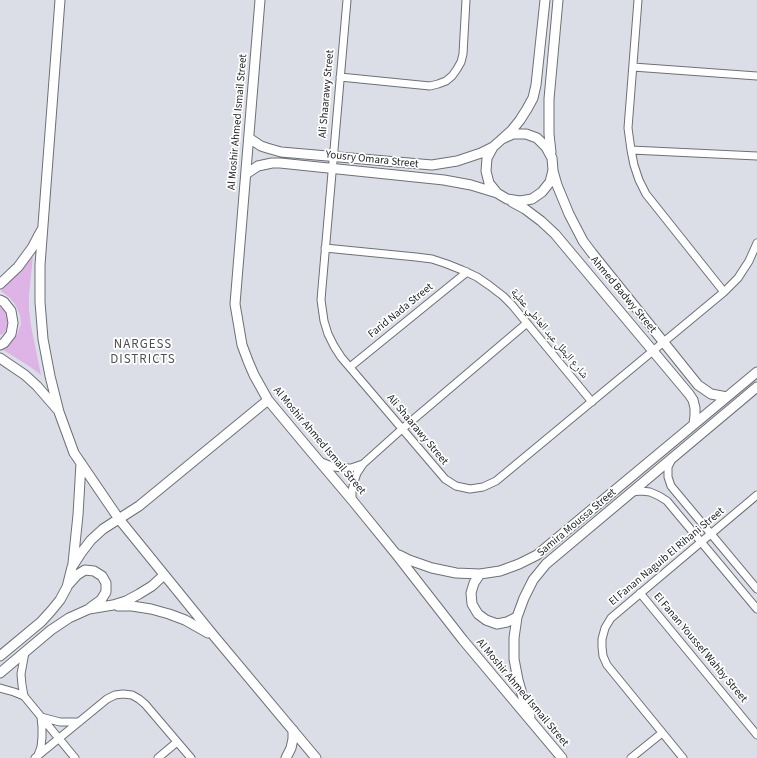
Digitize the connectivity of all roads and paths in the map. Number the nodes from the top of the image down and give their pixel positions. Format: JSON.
{"nodes":[{"id":1,"x":260,"y":0,"type":"edge"},
{"id":2,"x":346,"y":0,"type":"edge"},
{"id":3,"x":466,"y":0,"type":"edge"},
{"id":4,"x":545,"y":0,"type":"edge"},
{"id":5,"x":558,"y":0,"type":"edge"},
{"id":6,"x":638,"y":0,"type":"edge"},
{"id":7,"x":59,"y":1,"type":"edge"},
{"id":8,"x":633,"y":67,"type":"junction"},
{"id":9,"x":757,"y":76,"type":"edge"},
{"id":10,"x":340,"y":77,"type":"junction"},
{"id":11,"x":249,"y":138,"type":"junction"},
{"id":12,"x":502,"y":139,"type":"junction"},
{"id":13,"x":493,"y":147,"type":"junction"},
{"id":14,"x":630,"y":150,"type":"junction"},
{"id":15,"x":333,"y":156,"type":"junction"},
{"id":16,"x":757,"y":156,"type":"edge"},
{"id":17,"x":552,"y":158,"type":"junction"},
{"id":18,"x":332,"y":168,"type":"junction"},
{"id":19,"x":553,"y":170,"type":"junction"},
{"id":20,"x":246,"y":174,"type":"junction"},
{"id":21,"x":497,"y":193,"type":"junction"},
{"id":22,"x":507,"y":199,"type":"junction"},
{"id":23,"x":42,"y":228,"type":"junction"},
{"id":24,"x":757,"y":243,"type":"edge"},
{"id":25,"x":325,"y":248,"type":"junction"},
{"id":26,"x":467,"y":272,"type":"junction"},
{"id":27,"x":0,"y":284,"type":"edge"},
{"id":28,"x":724,"y":292,"type":"junction"},
{"id":29,"x":0,"y":300,"type":"edge"},
{"id":30,"x":527,"y":323,"type":"junction"},
{"id":31,"x":663,"y":342,"type":"junction"},
{"id":32,"x":0,"y":345,"type":"edge"},
{"id":33,"x":653,"y":351,"type":"junction"},
{"id":34,"x":0,"y":358,"type":"edge"},
{"id":35,"x":350,"y":367,"type":"junction"},
{"id":36,"x":757,"y":372,"type":"edge"},
{"id":37,"x":757,"y":387,"type":"edge"},
{"id":38,"x":727,"y":397,"type":"junction"},
{"id":39,"x":268,"y":400,"type":"junction"},
{"id":40,"x":592,"y":402,"type":"junction"},
{"id":41,"x":59,"y":412,"type":"junction"},
{"id":42,"x":694,"y":424,"type":"junction"},
{"id":43,"x":402,"y":429,"type":"junction"},
{"id":44,"x":672,"y":458,"type":"junction"},
{"id":45,"x":318,"y":461,"type":"junction"},
{"id":46,"x":81,"y":463,"type":"junction"},
{"id":47,"x":363,"y":464,"type":"junction"},
{"id":48,"x":632,"y":492,"type":"junction"},
{"id":49,"x":757,"y":496,"type":"edge"},
{"id":50,"x":352,"y":500,"type":"junction"},
{"id":51,"x":119,"y":519,"type":"junction"},
{"id":52,"x":711,"y":534,"type":"junction"},
{"id":53,"x":702,"y":542,"type":"junction"},
{"id":54,"x":396,"y":554,"type":"junction"},
{"id":55,"x":72,"y":567,"type":"junction"},
{"id":56,"x":480,"y":574,"type":"junction"},
{"id":57,"x":164,"y":575,"type":"junction"},
{"id":58,"x":67,"y":587,"type":"junction"},
{"id":59,"x":757,"y":589,"type":"edge"},
{"id":60,"x":640,"y":593,"type":"junction"},
{"id":61,"x":113,"y":605,"type":"junction"},
{"id":62,"x":89,"y":609,"type":"junction"},
{"id":63,"x":757,"y":609,"type":"edge"},
{"id":64,"x":517,"y":618,"type":"junction"},
{"id":65,"x":214,"y":636,"type":"junction"},
{"id":66,"x":25,"y":652,"type":"junction"},
{"id":67,"x":0,"y":656,"type":"edge"},
{"id":68,"x":0,"y":673,"type":"edge"},
{"id":69,"x":0,"y":688,"type":"edge"},
{"id":70,"x":24,"y":696,"type":"junction"},
{"id":71,"x":41,"y":717,"type":"junction"},
{"id":72,"x":79,"y":722,"type":"junction"},
{"id":73,"x":535,"y":726,"type":"junction"},
{"id":74,"x":292,"y":730,"type":"junction"},
{"id":75,"x":662,"y":732,"type":"junction"},
{"id":76,"x":757,"y":735,"type":"edge"},
{"id":77,"x":59,"y":739,"type":"junction"},
{"id":78,"x":177,"y":742,"type":"junction"},
{"id":79,"x":36,"y":757,"type":"edge"},
{"id":80,"x":75,"y":758,"type":"edge"},
{"id":81,"x":158,"y":758,"type":"edge"},
{"id":82,"x":191,"y":758,"type":"edge"},
{"id":83,"x":286,"y":758,"type":"edge"},
{"id":84,"x":316,"y":758,"type":"edge"},
{"id":85,"x":562,"y":758,"type":"edge"},
{"id":86,"x":631,"y":758,"type":"edge"},
{"id":87,"x":683,"y":758,"type":"edge"}],
"edges":[{"from":1,"to":11,"type":"street","name":"Al Moshir Ahmed Ismail Street"},
{"from":2,"to":10,"type":"street","name":"Ali Shaarawy Street"},
{"from":3,"to":10,"type":"street"},
{"from":4,"to":12,"type":"street"},
{"from":5,"to":17,"type":"street"},
{"from":6,"to":8,"type":"street"},
{"from":7,"to":23,"type":"street"},
{"from":8,"to":9,"type":"street"},
{"from":8,"to":14,"type":"street"},
{"from":10,"to":15,"type":"street","name":"Ali Shaarawy Street"},
{"from":11,"to":15,"type":"street","name":"Yousry Omara Street"},
{"from":11,"to":20,"type":"street","name":"Al Moshir Ahmed Ismail Street"},
{"from":12,"to":13,"type":"street"},
{"from":12,"to":17,"type":"street"},
{"from":13,"to":15,"type":"street","name":"Yousry Omara Street"},
{"from":13,"to":21,"type":"street"},
{"from":14,"to":16,"type":"street"},
{"from":14,"to":28,"type":"street"},
{"from":15,"to":18,"type":"street","name":"Ali Shaarawy Street"},
{"from":17,"to":19,"type":"street"},
{"from":18,"to":20,"type":"street","name":"Yousry Omara Street"},
{"from":18,"to":21,"type":"street","name":"Yousry Omara Street"},
{"from":18,"to":25,"type":"street","name":"Ali Shaarawy Street"},
{"from":19,"to":22,"type":"street"},
{"from":19,"to":31,"type":"street","name":"Ahmed Badwy Street"},
{"from":20,"to":39,"type":"street","name":"Al Moshir Ahmed Ismail Street"},
{"from":21,"to":22,"type":"street"},
{"from":22,"to":33,"type":"street","name":"Ahmed Badwy Street"},
{"from":23,"to":27,"type":"street"},
{"from":23,"to":41,"type":"street"},
{"from":24,"to":28,"type":"street","name":"Ali Shaarawy Street"},
{"from":25,"to":26,"type":"street","name":"شارع البطل عبد العاطي عطية"},
{"from":25,"to":35,"type":"street","name":"Ali Shaarawy Street"},
{"from":26,"to":30,"type":"street","name":"شارع البطل عبد العاطي عطية"},
{"from":26,"to":35,"type":"street","name":"Farid Nada Street"},
{"from":28,"to":31,"type":"street","name":"Ali Shaarawy Street"},
{"from":29,"to":32,"type":"street"},
{"from":30,"to":40,"type":"street","name":"شارع البطل عبد العاطي عطية"},
{"from":30,"to":43,"type":"street"},
{"from":31,"to":33,"type":"street","name":"Ali Shaarawy Street"},
{"from":31,"to":38,"type":"street","name":"Ahmed Badwy Street"},
{"from":33,"to":40,"type":"street","name":"Ali Shaarawy Street"},
{"from":33,"to":42,"type":"street","name":"Ahmed Badwy Street"},
{"from":34,"to":41,"type":"street"},
{"from":35,"to":43,"type":"street","name":"Ali Shaarawy Street"},
{"from":36,"to":38,"type":"street","name":"Samira Moussa Street"},
{"from":37,"to":44,"type":"street","name":"Samira Moussa Street"},
{"from":38,"to":42,"type":"street","name":"Samira Moussa Street"},
{"from":39,"to":45,"type":"street","name":"Al Moshir Ahmed Ismail Street"},
{"from":39,"to":51,"type":"street"},
{"from":40,"to":43,"type":"street","name":"Ali Shaarawy Street"},
{"from":41,"to":46,"type":"street"},
{"from":42,"to":56,"type":"street","name":"Samira Moussa Street"},
{"from":43,"to":47,"type":"street"},
{"from":44,"to":48,"type":"street","name":"Samira Moussa Street"},
{"from":44,"to":52,"type":"street"},
{"from":45,"to":47,"type":"street"},
{"from":45,"to":50,"type":"street","name":"Al Moshir Ahmed Ismail Street"},
{"from":46,"to":51,"type":"street"},
{"from":46,"to":55,"type":"street"},
{"from":47,"to":50,"type":"street"},
{"from":48,"to":53,"type":"street"},
{"from":48,"to":64,"type":"street","name":"Samira Moussa Street"},
{"from":49,"to":52,"type":"street","name":"El Fanan Naguib El Rihani Street"},
{"from":50,"to":54,"type":"street","name":"Al Moshir Ahmed Ismail Street"},
{"from":51,"to":55,"type":"street"},
{"from":51,"to":57,"type":"street"},
{"from":52,"to":53,"type":"street","name":"El Fanan Naguib El Rihani Street"},
{"from":52,"to":59,"type":"street"},
{"from":53,"to":60,"type":"street","name":"El Fanan Naguib El Rihani Street"},
{"from":53,"to":63,"type":"street"},
{"from":54,"to":56,"type":"street","name":"Samira Moussa Street"},
{"from":54,"to":73,"type":"street","name":"Al Moshir Ahmed Ismail Street"},
{"from":55,"to":58,"type":"street"},
{"from":56,"to":64,"type":"street"},
{"from":57,"to":61,"type":"street"},
{"from":57,"to":65,"type":"street"},
{"from":58,"to":62,"type":"street"},
{"from":58,"to":67,"type":"street"},
{"from":60,"to":75,"type":"street","name":"El Fanan Naguib El Rihani Street"},
{"from":60,"to":76,"type":"street","name":"El Fanan Youssef Wahby Street"},
{"from":61,"to":62,"type":"street"},
{"from":61,"to":65,"type":"street"},
{"from":62,"to":66,"type":"street"},
{"from":64,"to":73,"type":"street","name":"Samira Moussa Street"},
{"from":65,"to":74,"type":"street"},
{"from":66,"to":68,"type":"street"},
{"from":66,"to":70,"type":"street"},
{"from":69,"to":70,"type":"street"},
{"from":70,"to":71,"type":"street"},
{"from":71,"to":72,"type":"street"},
{"from":71,"to":77,"type":"street"},
{"from":71,"to":79,"type":"street"},
{"from":72,"to":77,"type":"street"},
{"from":72,"to":78,"type":"street"},
{"from":73,"to":85,"type":"street","name":"Al Moshir Ahmed Ismail Street"},
{"from":74,"to":83,"type":"street"},
{"from":74,"to":84,"type":"street"},
{"from":75,"to":86,"type":"street"},
{"from":75,"to":87,"type":"street","name":"El Fanan Naguib El Rihani Street"},
{"from":77,"to":79,"type":"street"},
{"from":77,"to":80,"type":"street"},
{"from":78,"to":81,"type":"street"},
{"from":78,"to":82,"type":"street"}]}
